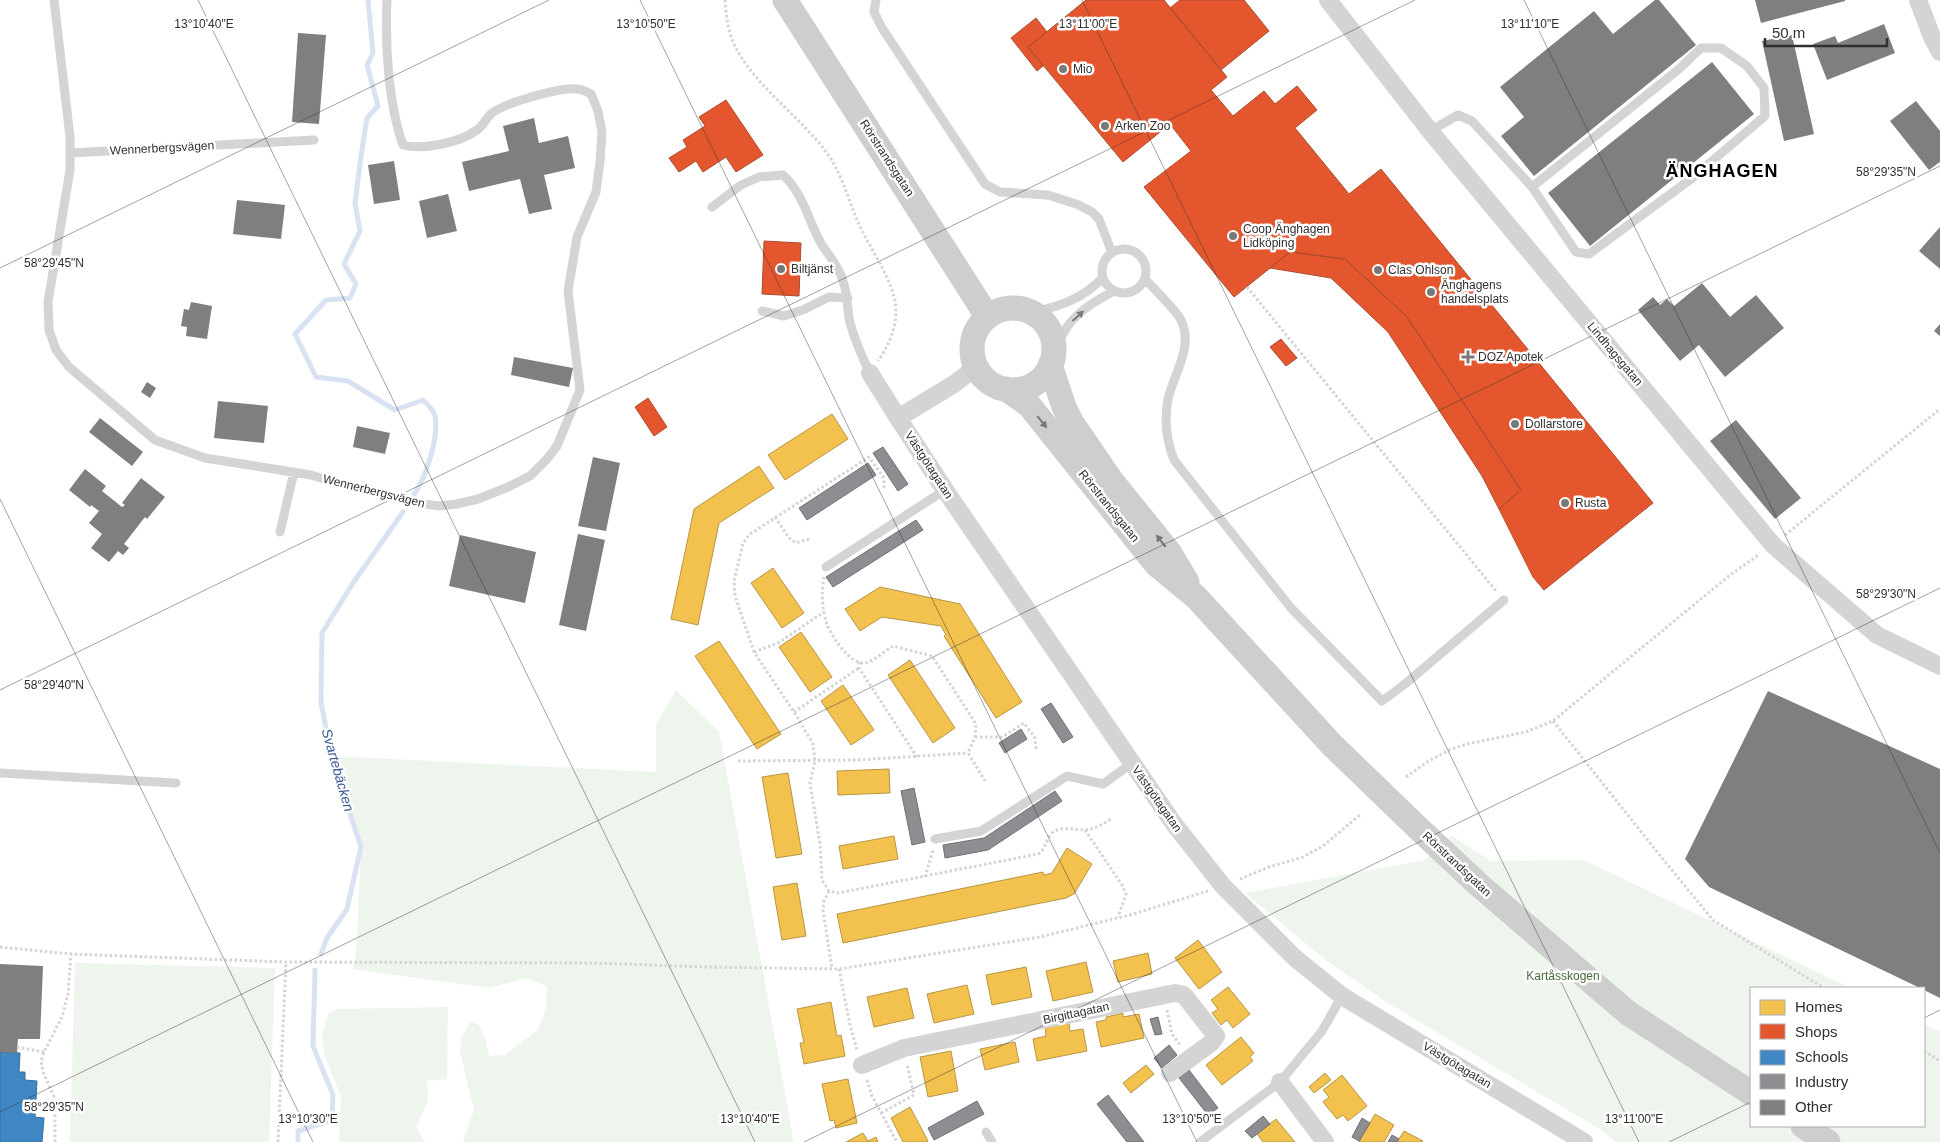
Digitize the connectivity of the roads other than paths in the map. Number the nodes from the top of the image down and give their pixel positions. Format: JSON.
{"nodes":[{"id":1,"x":54,"y":0,"type":"edge"},
{"id":2,"x":387,"y":0,"type":"edge"},
{"id":3,"x":785,"y":0,"type":"edge"},
{"id":4,"x":876,"y":0,"type":"edge"},
{"id":5,"x":1328,"y":0,"type":"edge"},
{"id":6,"x":1918,"y":0,"type":"edge"},
{"id":7,"x":1940,"y":52,"type":"edge"},
{"id":8,"x":1430,"y":132,"type":"junction"},
{"id":9,"x":314,"y":140,"type":"dead end"},
{"id":10,"x":70,"y":154,"type":"junction"},
{"id":11,"x":1532,"y":187,"type":"junction"},
{"id":12,"x":712,"y":206,"type":"dead end"},
{"id":13,"x":1112,"y":253,"type":"junction"},
{"id":14,"x":1103,"y":277,"type":"junction"},
{"id":15,"x":1145,"y":279,"type":"junction"},
{"id":16,"x":1114,"y":291,"type":"junction"},
{"id":17,"x":848,"y":298,"type":"junction"},
{"id":18,"x":762,"y":311,"type":"dead end"},
{"id":19,"x":1032,"y":312,"type":"junction"},
{"id":20,"x":987,"y":316,"type":"junction"},
{"id":21,"x":1052,"y":358,"type":"junction"},
{"id":22,"x":976,"y":368,"type":"junction"},
{"id":23,"x":870,"y":373,"type":"joint"},
{"id":24,"x":1006,"y":389,"type":"junction"},
{"id":25,"x":898,"y":418,"type":"junction"},
{"id":26,"x":294,"y":472,"type":"junction"},
{"id":27,"x":945,"y":490,"type":"junction"},
{"id":28,"x":280,"y":532,"type":"dead end"},
{"id":29,"x":826,"y":567,"type":"road end"},
{"id":30,"x":1196,"y":597,"type":"junction"},
{"id":31,"x":1504,"y":600,"type":"road end"},
{"id":32,"x":1940,"y":666,"type":"edge"},
{"id":33,"x":1132,"y":764,"type":"junction"},
{"id":34,"x":0,"y":772,"type":"edge"},
{"id":35,"x":176,"y":783,"type":"dead end"},
{"id":36,"x":935,"y":840,"type":"road end"},
{"id":37,"x":1342,"y":996,"type":"junction"},
{"id":38,"x":862,"y":1065,"type":"dead end"},
{"id":39,"x":1170,"y":1073,"type":"dead end"},
{"id":40,"x":1280,"y":1082,"type":"junction"},
{"id":41,"x":1750,"y":1092,"type":"edge"},
{"id":42,"x":1804,"y":1127,"type":"edge"},
{"id":43,"x":986,"y":1132,"type":"dead end"},
{"id":44,"x":992,"y":1142,"type":"edge"},
{"id":45,"x":1200,"y":1142,"type":"edge"},
{"id":46,"x":1325,"y":1142,"type":"edge"},
{"id":47,"x":1584,"y":1142,"type":"edge"},
{"id":48,"x":1828,"y":1142,"type":"edge"}],
"edges":[{"from":1,"to":10,"type":"lane","name":"Wennerbergsvägen"},
{"from":2,"to":26,"type":"lane","name":"Wennerbergsvägen"},
{"from":3,"to":20,"type":"main road","name":"Rörstrandsgatan"},
{"from":4,"to":13,"type":"lane"},
{"from":5,"to":8,"type":"street","name":"Lindhagsgatan"},
{"from":6,"to":7,"type":"street"},
{"from":8,"to":11,"type":"lane"},
{"from":8,"to":32,"type":"street","name":"Lindhagsgatan"},
{"from":9,"to":10,"type":"lane","name":"Wennerbergsvägen"},
{"from":10,"to":26,"type":"lane","name":"Wennerbergsvägen"},
{"from":11,"to":11,"type":"lane"},
{"from":12,"to":17,"type":"lane"},
{"from":13,"to":14,"type":"lane"},
{"from":13,"to":15,"type":"lane"},
{"from":14,"to":16,"type":"lane"},
{"from":14,"to":19,"type":"lane"},
{"from":15,"to":16,"type":"lane"},
{"from":15,"to":31,"type":"lane"},
{"from":21,"to":16,"type":"lane","one_way":true},
{"from":17,"to":18,"type":"lane"},
{"from":17,"to":23,"type":"lane"},
{"from":19,"to":20,"type":"main road"},
{"from":19,"to":21,"type":"main road","name":"Rörstrandsgatan"},
{"from":20,"to":22,"type":"main road"},
{"from":21,"to":24,"type":"main road"},
{"from":30,"to":21,"type":"main road","name":"Rörstrandsgatan","one_way":true},
{"from":22,"to":24,"type":"main road","name":"Rörstrandsgatan"},
{"from":22,"to":25,"type":"street","name":"Västgötagatan"},
{"from":23,"to":25,"type":"street"},
{"from":24,"to":30,"type":"main road","name":"Rörstrandsgatan","one_way":true},
{"from":25,"to":27,"type":"street","name":"Västgötagatan"},
{"from":26,"to":28,"type":"lane"},
{"from":27,"to":29,"type":"lane"},
{"from":27,"to":33,"type":"street","name":"Västgötagatan"},
{"from":30,"to":41,"type":"main road","name":"Rörstrandsgatan"},
{"from":33,"to":36,"type":"lane"},
{"from":33,"to":37,"type":"street","name":"Västgötagatan"},
{"from":34,"to":35,"type":"lane"},
{"from":37,"to":40,"type":"lane"},
{"from":37,"to":47,"type":"street","name":"Västgötagatan"},
{"from":38,"to":39,"type":"street","name":"Birgittagatan"},
{"from":40,"to":45,"type":"lane"},
{"from":40,"to":46,"type":"street"},
{"from":42,"to":48,"type":"main road"},
{"from":43,"to":44,"type":"lane"}]}
